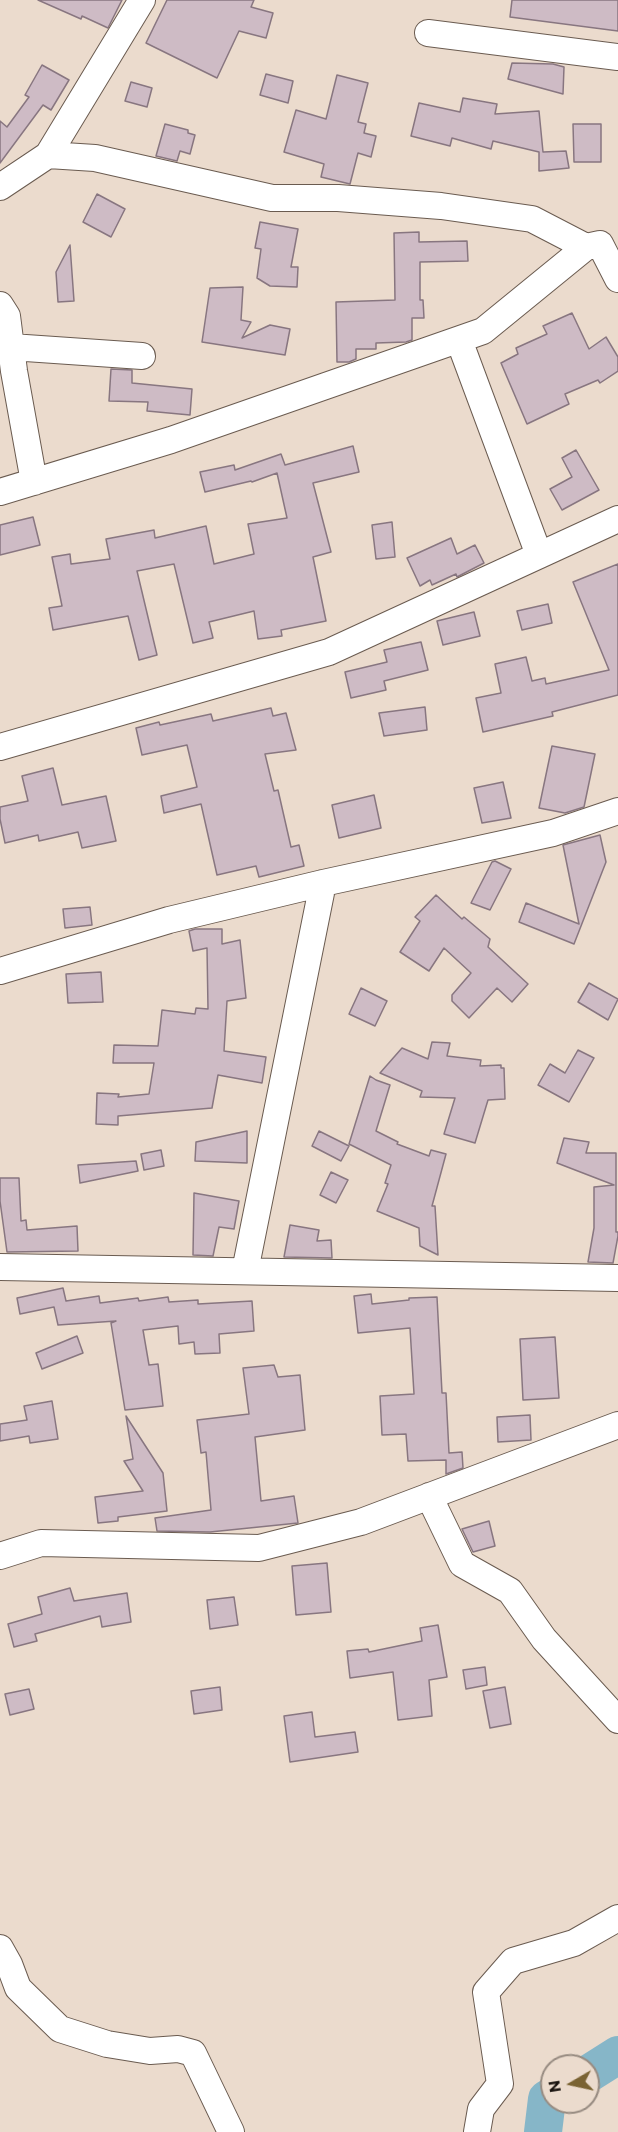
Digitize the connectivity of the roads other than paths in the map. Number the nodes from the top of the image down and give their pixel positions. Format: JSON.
{"nodes":[{"id":1,"x":142,"y":0,"type":"edge"},
{"id":2,"x":428,"y":33,"type":"dead end"},
{"id":3,"x":618,"y":57,"type":"edge"},
{"id":4,"x":48,"y":155,"type":"junction"},
{"id":5,"x":0,"y":187,"type":"edge"},
{"id":6,"x":601,"y":244,"type":"edge"},
{"id":7,"x":618,"y":279,"type":"edge"},
{"id":8,"x":0,"y":305,"type":"edge"},
{"id":9,"x":459,"y":340,"type":"junction"},
{"id":10,"x":11,"y":347,"type":"junction"},
{"id":11,"x":142,"y":356,"type":"dead end"},
{"id":12,"x":34,"y":482,"type":"junction"},
{"id":13,"x":0,"y":492,"type":"edge"},
{"id":14,"x":618,"y":519,"type":"edge"},
{"id":15,"x":539,"y":555,"type":"junction"},
{"id":16,"x":0,"y":747,"type":"edge"},
{"id":17,"x":618,"y":811,"type":"edge"},
{"id":18,"x":323,"y":882,"type":"junction"},
{"id":19,"x":0,"y":971,"type":"edge"},
{"id":20,"x":0,"y":1267,"type":"edge"},
{"id":21,"x":245,"y":1271,"type":"junction"},
{"id":22,"x":618,"y":1278,"type":"edge"},
{"id":23,"x":618,"y":1425,"type":"edge"},
{"id":24,"x":429,"y":1496,"type":"junction"},
{"id":25,"x":0,"y":1556,"type":"edge"},
{"id":26,"x":618,"y":1720,"type":"edge"},
{"id":27,"x":618,"y":1918,"type":"edge"},
{"id":28,"x":0,"y":1948,"type":"edge"},
{"id":29,"x":231,"y":2132,"type":"edge"},
{"id":30,"x":477,"y":2132,"type":"edge"}],
"edges":[{"from":1,"to":4,"type":"street"},
{"from":2,"to":3,"type":"street"},
{"from":4,"to":5,"type":"street"},
{"from":4,"to":6,"type":"street"},
{"from":6,"to":7,"type":"street"},
{"from":6,"to":9,"type":"street"},
{"from":8,"to":10,"type":"street"},
{"from":9,"to":12,"type":"street"},
{"from":9,"to":15,"type":"street"},
{"from":10,"to":11,"type":"street"},
{"from":10,"to":12,"type":"street"},
{"from":12,"to":13,"type":"street"},
{"from":14,"to":15,"type":"street"},
{"from":15,"to":16,"type":"street"},
{"from":17,"to":18,"type":"street"},
{"from":18,"to":19,"type":"street"},
{"from":18,"to":21,"type":"street"},
{"from":20,"to":21,"type":"street"},
{"from":21,"to":22,"type":"street"},
{"from":23,"to":24,"type":"street"},
{"from":24,"to":25,"type":"street"},
{"from":24,"to":26,"type":"street"},
{"from":27,"to":30,"type":"street"},
{"from":28,"to":29,"type":"street"}]}
